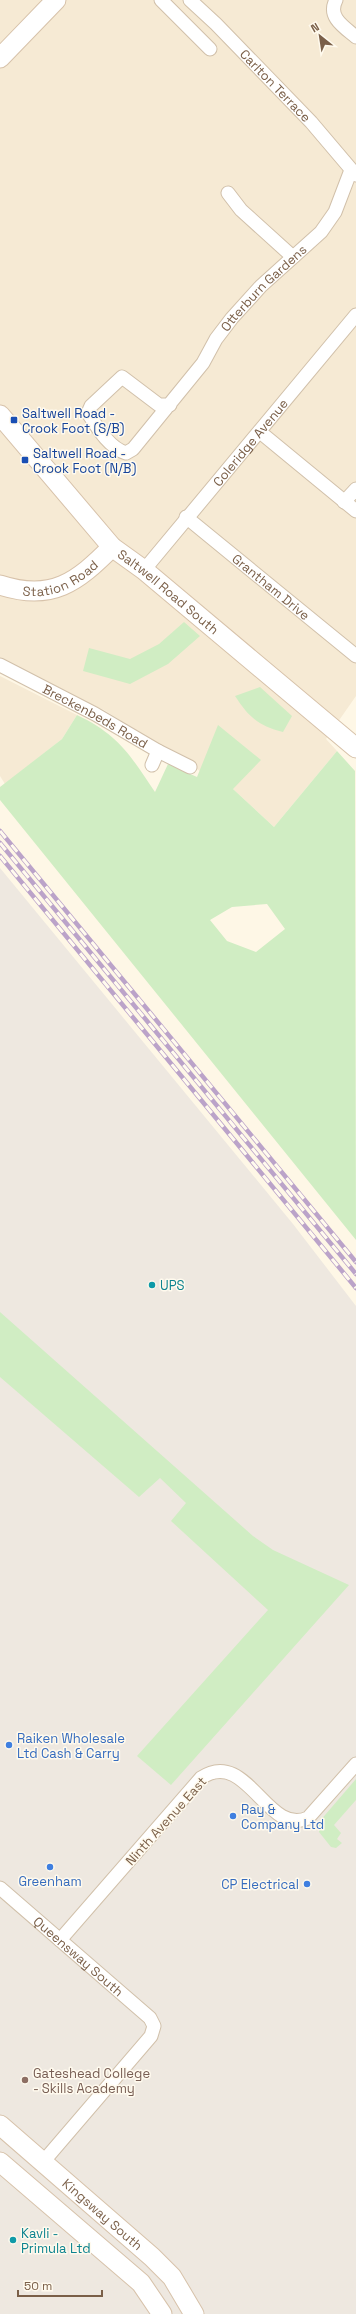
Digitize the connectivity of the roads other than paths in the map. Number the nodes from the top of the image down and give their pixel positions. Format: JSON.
{"nodes":[{"id":1,"x":56,"y":0,"type":"edge"},
{"id":2,"x":161,"y":0,"type":"edge"},
{"id":3,"x":190,"y":0,"type":"edge"},
{"id":4,"x":334,"y":6,"type":"edge"},
{"id":5,"x":356,"y":37,"type":"edge"},
{"id":6,"x":210,"y":49,"type":"dead end"},
{"id":7,"x":0,"y":58,"type":"edge"},
{"id":8,"x":354,"y":172,"type":"edge"},
{"id":9,"x":228,"y":193,"type":"dead end"},
{"id":10,"x":293,"y":257,"type":"junction"},
{"id":11,"x":356,"y":315,"type":"edge"},
{"id":12,"x":170,"y":405,"type":"junction"},
{"id":13,"x":0,"y":415,"type":"edge"},
{"id":14,"x":260,"y":432,"type":"junction"},
{"id":15,"x":356,"y":489,"type":"edge"},
{"id":16,"x":344,"y":502,"type":"junction"},
{"id":17,"x":356,"y":511,"type":"edge"},
{"id":18,"x":186,"y":517,"type":"junction"},
{"id":19,"x":112,"y":547,"type":"junction"},
{"id":20,"x":144,"y":570,"type":"junction"},
{"id":21,"x":0,"y":585,"type":"edge"},
{"id":22,"x":356,"y":656,"type":"edge"},
{"id":23,"x":0,"y":665,"type":"edge"},
{"id":24,"x":356,"y":748,"type":"edge"},
{"id":25,"x":158,"y":751,"type":"junction"},
{"id":26,"x":152,"y":765,"type":"dead end"},
{"id":27,"x":190,"y":767,"type":"dead end"},
{"id":28,"x":356,"y":1764,"type":"edge"},
{"id":29,"x":0,"y":1888,"type":"edge"},
{"id":30,"x":60,"y":1940,"type":"junction"},
{"id":31,"x":0,"y":2125,"type":"edge"},
{"id":32,"x":0,"y":2162,"type":"edge"},
{"id":33,"x":43,"y":2162,"type":"junction"},
{"id":34,"x":162,"y":2314,"type":"edge"},
{"id":35,"x":194,"y":2314,"type":"edge"}],
"edges":[{"from":1,"to":7,"type":"street"},
{"from":2,"to":6,"type":"street"},
{"from":3,"to":8,"type":"street","name":"Carlton Terrace"},
{"from":4,"to":5,"type":"street"},
{"from":8,"to":10,"type":"street","name":"Otterburn Gardens"},
{"from":9,"to":10,"type":"street"},
{"from":10,"to":12,"type":"street","name":"Otterburn Gardens"},
{"from":11,"to":14,"type":"street","name":"Coleridge Avenue"},
{"from":12,"to":12,"type":"street","name":"Otterburn Gardens"},
{"from":13,"to":19,"type":"street","name":"Saltwell Road South"},
{"from":14,"to":16,"type":"street"},
{"from":14,"to":18,"type":"street","name":"Coleridge Avenue"},
{"from":15,"to":16,"type":"street"},
{"from":16,"to":17,"type":"street"},
{"from":18,"to":20,"type":"street","name":"Coleridge Avenue"},
{"from":18,"to":22,"type":"street","name":"Grantham Drive"},
{"from":19,"to":20,"type":"street","name":"Saltwell Road South"},
{"from":19,"to":21,"type":"street","name":"Station Road"},
{"from":20,"to":24,"type":"street","name":"Saltwell Road South"},
{"from":23,"to":25,"type":"street","name":"Breckenbeds Road"},
{"from":25,"to":26,"type":"street"},
{"from":25,"to":27,"type":"street","name":"Breckenbeds Road"},
{"from":28,"to":30,"type":"street","name":"Ninth Avenue East"},
{"from":29,"to":30,"type":"street","name":"Queensway South"},
{"from":30,"to":33,"type":"street","name":"Queensway South"},
{"from":31,"to":33,"type":"street","name":"Kingsway South"},
{"from":32,"to":34,"type":"street","name":"Kingsway South"},
{"from":33,"to":35,"type":"street","name":"Kingsway South"}]}
